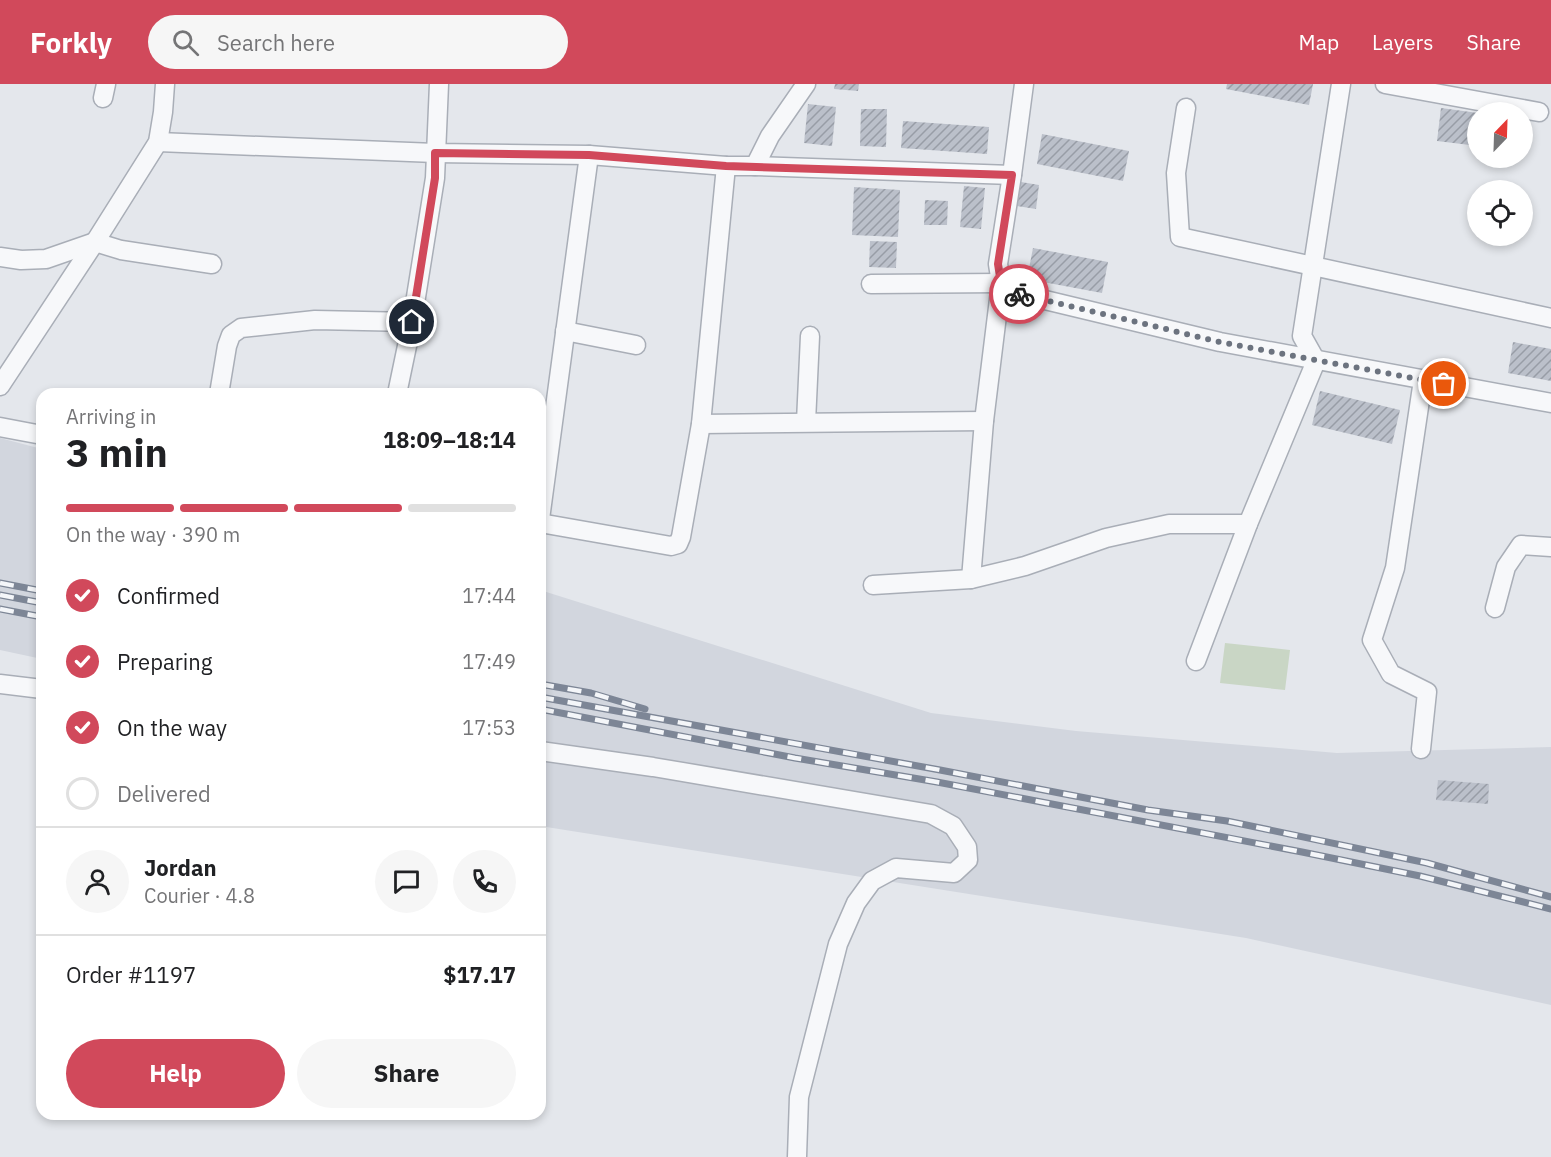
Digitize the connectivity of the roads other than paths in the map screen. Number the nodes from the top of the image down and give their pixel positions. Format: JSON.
{"nodes":[{"id":1,"x":165,"y":84,"type":"edge"},
{"id":2,"x":439,"y":84,"type":"edge"},
{"id":3,"x":807,"y":84,"type":"edge"},
{"id":4,"x":1024,"y":84,"type":"edge"},
{"id":5,"x":1341,"y":84,"type":"edge"},
{"id":6,"x":1385,"y":84,"type":"edge"},
{"id":7,"x":1186,"y":108,"type":"dead end"},
{"id":8,"x":1539,"y":112,"type":"dead end"},
{"id":9,"x":158,"y":142,"type":"junction"},
{"id":10,"x":435,"y":153,"type":"junction"},
{"id":11,"x":589,"y":155,"type":"junction"},
{"id":12,"x":726,"y":166,"type":"junction"},
{"id":13,"x":755,"y":166,"type":"junction"},
{"id":14,"x":1012,"y":175,"type":"junction"},
{"id":15,"x":95,"y":242,"type":"junction"},
{"id":16,"x":0,"y":257,"type":"edge"},
{"id":17,"x":212,"y":264,"type":"dead end"},
{"id":18,"x":1312,"y":266,"type":"junction"},
{"id":19,"x":1001,"y":283,"type":"junction"},
{"id":20,"x":871,"y":284,"type":"dead end"},
{"id":21,"x":1551,"y":318,"type":"edge"},
{"id":22,"x":412,"y":322,"type":"junction"},
{"id":23,"x":565,"y":331,"type":"junction"},
{"id":24,"x":810,"y":336,"type":"dead end"},
{"id":25,"x":636,"y":345,"type":"dead end"},
{"id":26,"x":1316,"y":361,"type":"junction"},
{"id":27,"x":1423,"y":380,"type":"junction"},
{"id":28,"x":0,"y":386,"type":"edge"},
{"id":29,"x":220,"y":388,"type":"edge"},
{"id":30,"x":398,"y":388,"type":"edge"},
{"id":31,"x":1551,"y":403,"type":"edge"},
{"id":32,"x":984,"y":421,"type":"junction"},
{"id":33,"x":806,"y":422,"type":"junction"},
{"id":34,"x":701,"y":424,"type":"junction"},
{"id":35,"x":0,"y":427,"type":"edge"},
{"id":36,"x":36,"y":434,"type":"edge"},
{"id":37,"x":546,"y":475,"type":"edge"},
{"id":38,"x":546,"y":522,"type":"edge"},
{"id":39,"x":1248,"y":524,"type":"junction"},
{"id":40,"x":1551,"y":547,"type":"edge"},
{"id":41,"x":971,"y":579,"type":"junction"},
{"id":42,"x":873,"y":585,"type":"dead end"},
{"id":43,"x":1495,"y":608,"type":"dead end"},
{"id":44,"x":1196,"y":661,"type":"dead end"},
{"id":45,"x":0,"y":684,"type":"edge"},
{"id":46,"x":36,"y":687,"type":"edge"},
{"id":47,"x":1421,"y":749,"type":"dead end"},
{"id":48,"x":546,"y":752,"type":"edge"},
{"id":49,"x":797,"y":1157,"type":"edge"}],
"edges":[{"from":1,"to":9,"type":"street"},
{"from":2,"to":10,"type":"street"},
{"from":3,"to":13,"type":"street"},
{"from":4,"to":14,"type":"street"},
{"from":5,"to":18,"type":"street"},
{"from":6,"to":8,"type":"street"},
{"from":7,"to":18,"type":"street"},
{"from":9,"to":10,"type":"street"},
{"from":9,"to":15,"type":"street"},
{"from":10,"to":11,"type":"street"},
{"from":10,"to":22,"type":"street"},
{"from":11,"to":12,"type":"street"},
{"from":11,"to":23,"type":"street"},
{"from":12,"to":13,"type":"street"},
{"from":12,"to":34,"type":"street"},
{"from":13,"to":14,"type":"street"},
{"from":14,"to":19,"type":"street"},
{"from":15,"to":16,"type":"street"},
{"from":15,"to":17,"type":"street"},
{"from":15,"to":28,"type":"street"},
{"from":18,"to":21,"type":"street"},
{"from":18,"to":26,"type":"street"},
{"from":19,"to":20,"type":"street"},
{"from":19,"to":26,"type":"street"},
{"from":19,"to":32,"type":"street"},
{"from":22,"to":29,"type":"street"},
{"from":22,"to":30,"type":"street"},
{"from":23,"to":25,"type":"street"},
{"from":23,"to":37,"type":"street"},
{"from":24,"to":33,"type":"street"},
{"from":26,"to":27,"type":"street"},
{"from":26,"to":39,"type":"street"},
{"from":27,"to":31,"type":"street"},
{"from":27,"to":47,"type":"street"},
{"from":32,"to":33,"type":"street"},
{"from":32,"to":41,"type":"street"},
{"from":33,"to":34,"type":"street"},
{"from":34,"to":38,"type":"street"},
{"from":35,"to":36,"type":"street"},
{"from":39,"to":41,"type":"street"},
{"from":39,"to":44,"type":"street"},
{"from":40,"to":43,"type":"street"},
{"from":41,"to":42,"type":"street"},
{"from":45,"to":46,"type":"street"},
{"from":48,"to":49,"type":"street"}]}
